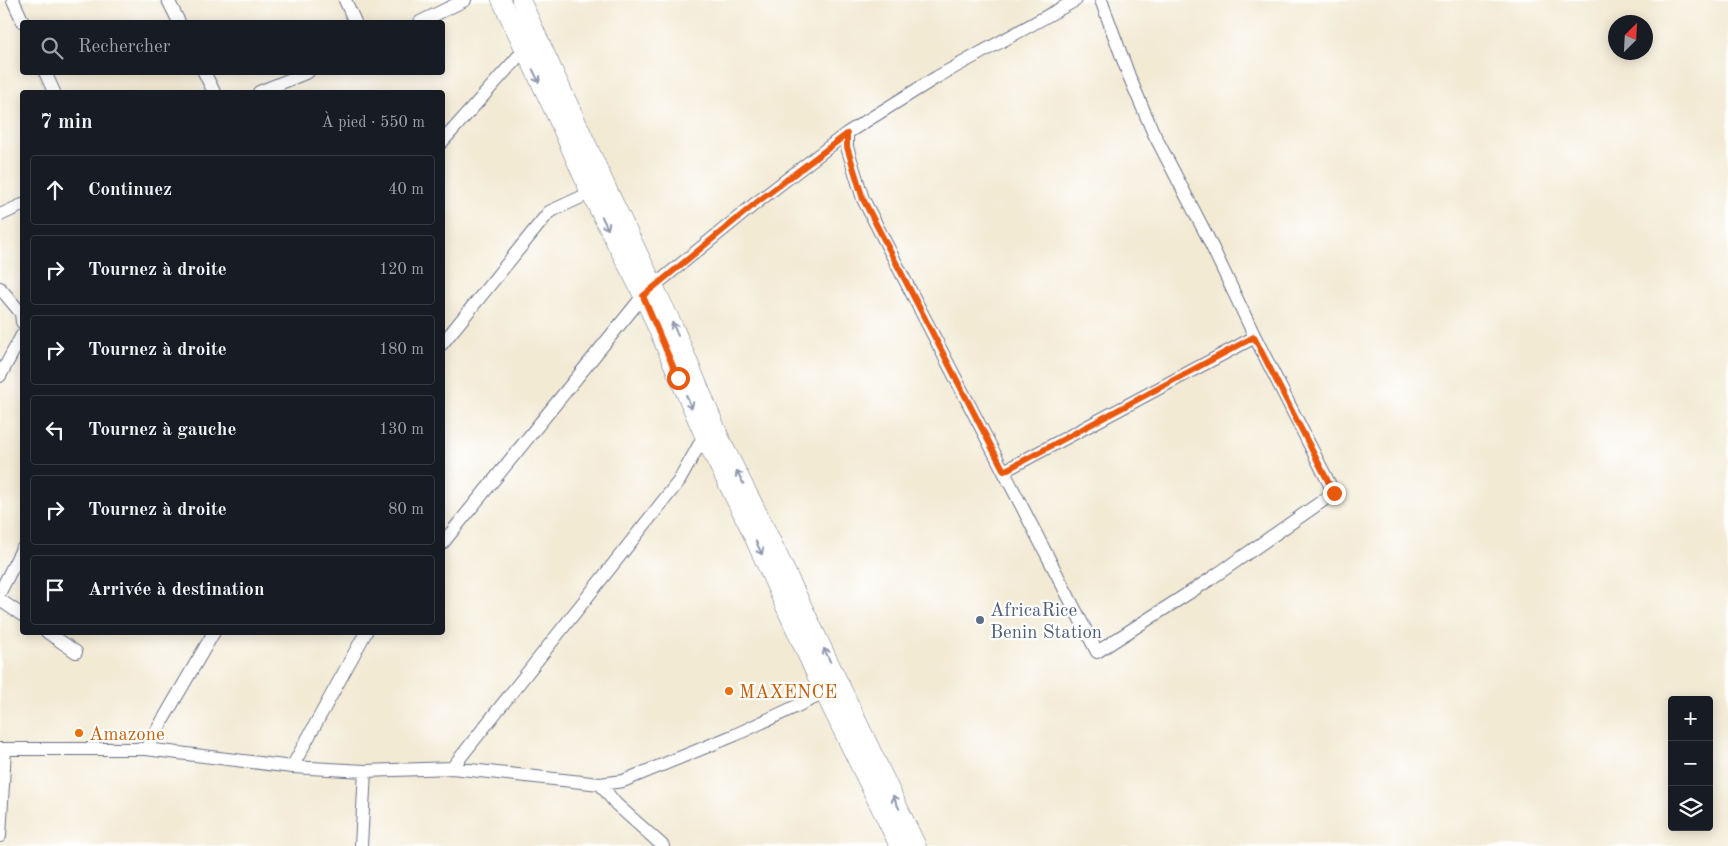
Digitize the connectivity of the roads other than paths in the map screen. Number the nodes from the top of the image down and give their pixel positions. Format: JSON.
{"nodes":[{"id":1,"x":12,"y":0,"type":"edge"},
{"id":2,"x":168,"y":0,"type":"edge"},
{"id":3,"x":345,"y":0,"type":"edge"},
{"id":4,"x":465,"y":0,"type":"edge"},
{"id":5,"x":501,"y":0,"type":"edge"},
{"id":6,"x":521,"y":0,"type":"edge"},
{"id":7,"x":1076,"y":0,"type":"edge"},
{"id":8,"x":1101,"y":0,"type":"edge"},
{"id":9,"x":22,"y":20,"type":"edge"},
{"id":10,"x":178,"y":20,"type":"edge"},
{"id":11,"x":354,"y":20,"type":"edge"},
{"id":12,"x":424,"y":20,"type":"edge"},
{"id":13,"x":540,"y":41,"type":"junction"},
{"id":14,"x":524,"y":50,"type":"junction"},
{"id":15,"x":46,"y":75,"type":"edge"},
{"id":16,"x":206,"y":75,"type":"edge"},
{"id":17,"x":301,"y":75,"type":"edge"},
{"id":18,"x":53,"y":90,"type":"edge"},
{"id":19,"x":213,"y":90,"type":"edge"},
{"id":20,"x":264,"y":90,"type":"edge"},
{"id":21,"x":847,"y":134,"type":"junction"},
{"id":22,"x":445,"y":139,"type":"edge"},
{"id":23,"x":608,"y":190,"type":"junction"},
{"id":24,"x":590,"y":193,"type":"junction"},
{"id":25,"x":20,"y":206,"type":"edge"},
{"id":26,"x":0,"y":214,"type":"edge"},
{"id":27,"x":0,"y":288,"type":"edge"},
{"id":28,"x":648,"y":291,"type":"junction"},
{"id":29,"x":20,"y":312,"type":"edge"},
{"id":30,"x":1254,"y":337,"type":"junction"},
{"id":31,"x":20,"y":339,"type":"edge"},
{"id":32,"x":445,"y":340,"type":"edge"},
{"id":33,"x":0,"y":376,"type":"edge"},
{"id":34,"x":711,"y":433,"type":"junction"},
{"id":35,"x":1004,"y":471,"type":"junction"},
{"id":36,"x":445,"y":540,"type":"edge"},
{"id":37,"x":20,"y":553,"type":"edge"},
{"id":38,"x":0,"y":592,"type":"edge"},
{"id":39,"x":0,"y":600,"type":"edge"},
{"id":40,"x":20,"y":614,"type":"edge"},
{"id":41,"x":51,"y":635,"type":"edge"},
{"id":42,"x":212,"y":635,"type":"edge"},
{"id":43,"x":364,"y":635,"type":"edge"},
{"id":44,"x":76,"y":652,"type":"dead end"},
{"id":45,"x":842,"y":686,"type":"junction"},
{"id":46,"x":824,"y":693,"type":"junction"},
{"id":47,"x":3,"y":749,"type":"edge"},
{"id":48,"x":146,"y":749,"type":"junction"},
{"id":49,"x":292,"y":766,"type":"junction"},
{"id":50,"x":452,"y":768,"type":"junction"},
{"id":51,"x":365,"y":771,"type":"junction"},
{"id":52,"x":600,"y":784,"type":"junction"},
{"id":53,"x":0,"y":836,"type":"edge"},
{"id":54,"x":361,"y":846,"type":"edge"},
{"id":55,"x":663,"y":846,"type":"edge"},
{"id":56,"x":900,"y":846,"type":"edge"},
{"id":57,"x":917,"y":846,"type":"edge"}],
"edges":[{"from":1,"to":9,"type":"street"},
{"from":2,"to":10,"type":"street"},
{"from":3,"to":11,"type":"street"},
{"from":4,"to":12,"type":"street"},
{"from":5,"to":14,"type":"main road"},
{"from":6,"to":13,"type":"main road"},
{"from":7,"to":21,"type":"street"},
{"from":8,"to":30,"type":"street"},
{"from":13,"to":14,"type":"street"},
{"from":13,"to":23,"type":"main road"},
{"from":14,"to":22,"type":"street"},
{"from":14,"to":24,"type":"main road","one_way":true},
{"from":15,"to":18,"type":"street"},
{"from":16,"to":19,"type":"street"},
{"from":17,"to":20,"type":"street"},
{"from":21,"to":28,"type":"street"},
{"from":21,"to":35,"type":"street"},
{"from":23,"to":24,"type":"street"},
{"from":23,"to":28,"type":"main road"},
{"from":24,"to":28,"type":"main road","one_way":true},
{"from":24,"to":32,"type":"street"},
{"from":25,"to":26,"type":"street"},
{"from":27,"to":29,"type":"street"},
{"from":28,"to":34,"type":"main road"},
{"from":28,"to":36,"type":"street"},
{"from":30,"to":35,"type":"street"},
{"from":30,"to":35,"type":"street"},
{"from":31,"to":33,"type":"street"},
{"from":45,"to":34,"type":"main road","one_way":true},
{"from":34,"to":46,"type":"main road","one_way":true},
{"from":34,"to":50,"type":"street"},
{"from":37,"to":38,"type":"street"},
{"from":39,"to":40,"type":"street"},
{"from":41,"to":44,"type":"street"},
{"from":42,"to":48,"type":"street"},
{"from":43,"to":49,"type":"street"},
{"from":45,"to":46,"type":"street"},
{"from":57,"to":45,"type":"main road","one_way":true},
{"from":46,"to":52,"type":"street"},
{"from":46,"to":56,"type":"main road"},
{"from":47,"to":48,"type":"street"},
{"from":47,"to":53,"type":"street"},
{"from":48,"to":49,"type":"street"},
{"from":49,"to":51,"type":"street"},
{"from":50,"to":51,"type":"street"},
{"from":50,"to":52,"type":"street"},
{"from":51,"to":54,"type":"street"},
{"from":52,"to":55,"type":"street"}]}
